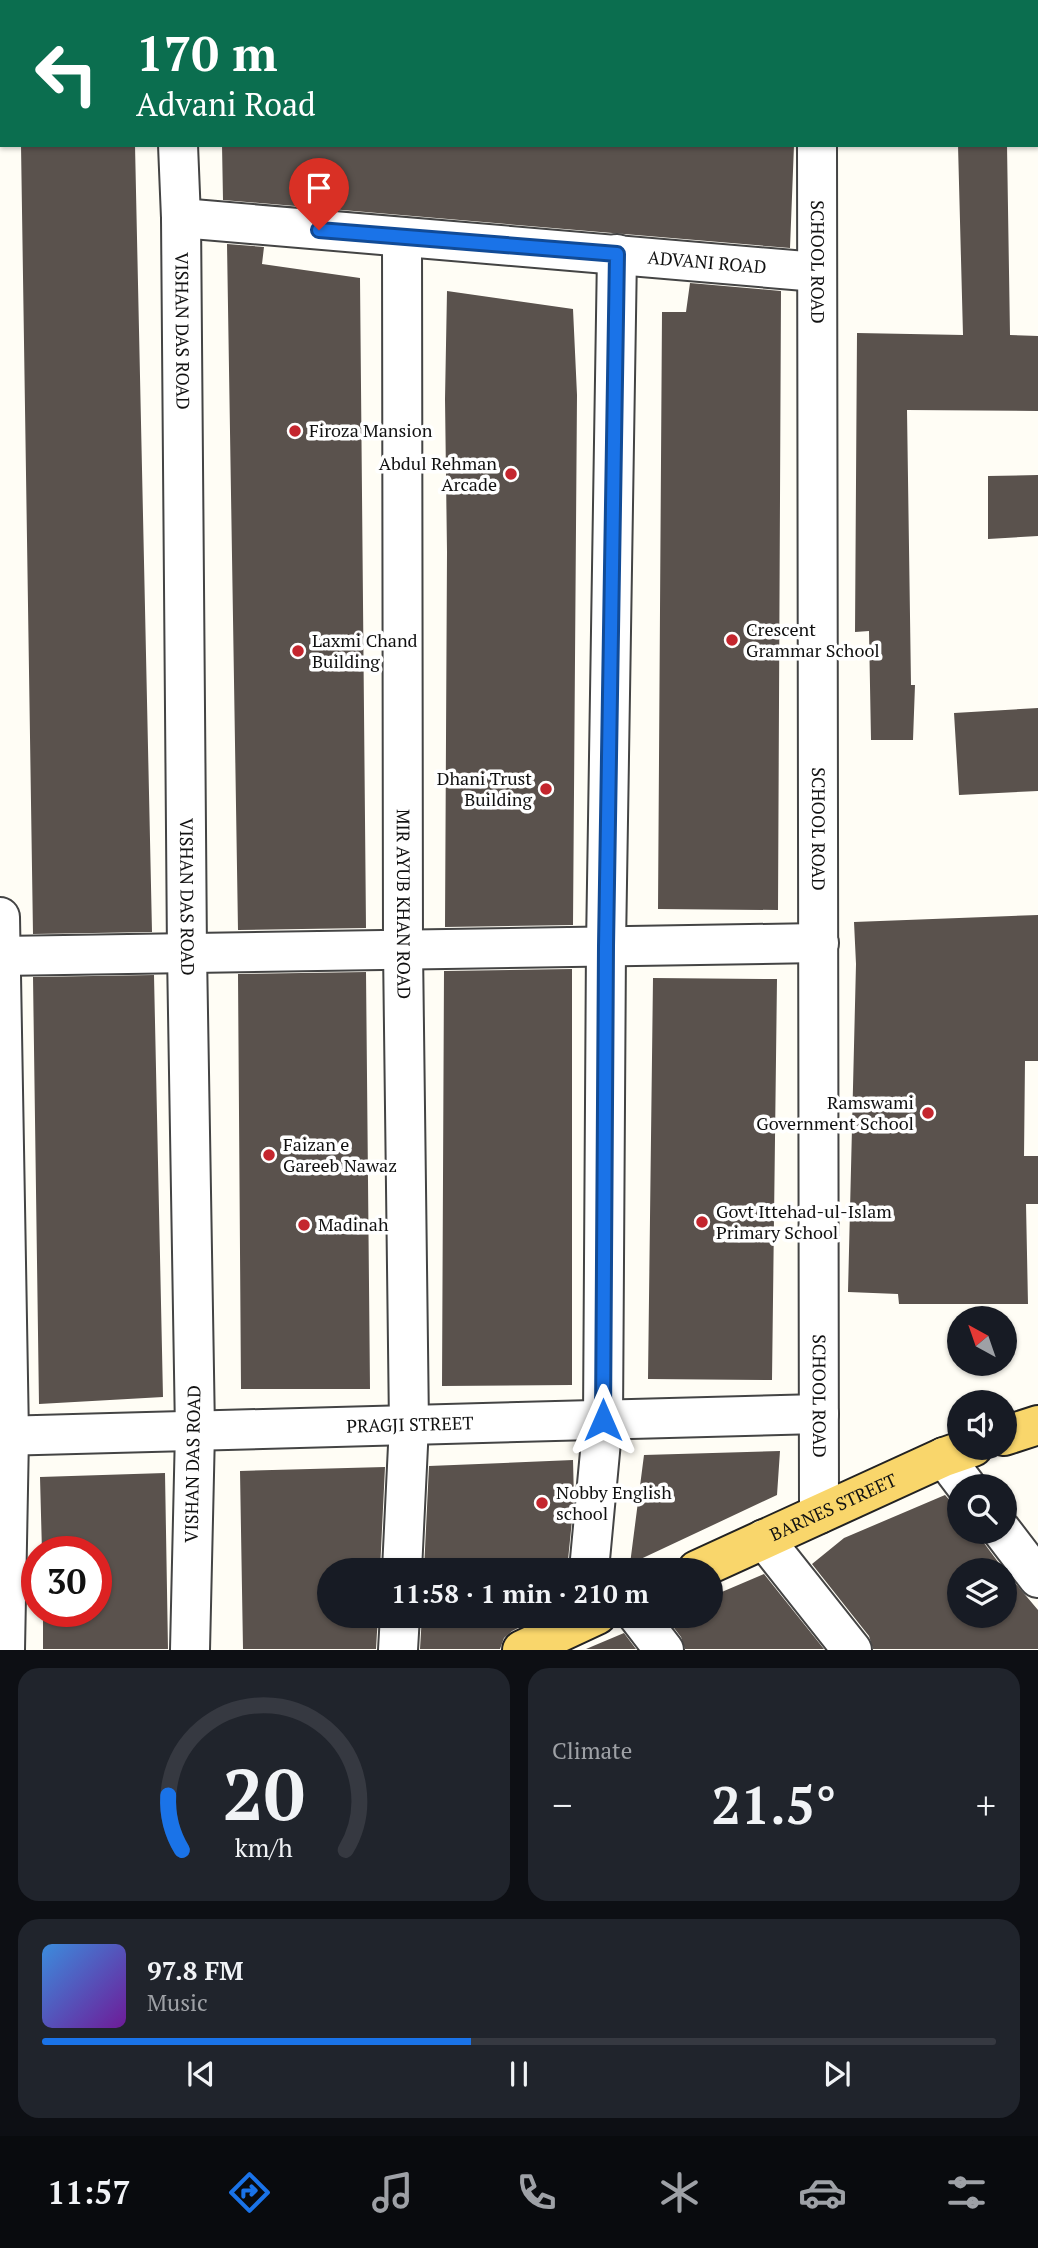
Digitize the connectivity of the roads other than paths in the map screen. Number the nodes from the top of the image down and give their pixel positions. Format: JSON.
{"nodes":[{"id":1,"x":178,"y":147,"type":"edge"},
{"id":2,"x":817,"y":147,"type":"edge"},
{"id":3,"x":181,"y":218,"type":"junction"},
{"id":4,"x":402,"y":237,"type":"junction"},
{"id":5,"x":617,"y":254,"type":"junction"},
{"id":6,"x":817,"y":272,"type":"junction"},
{"id":7,"x":0,"y":917,"type":"edge"},
{"id":8,"x":819,"y":943,"type":"junction"},
{"id":9,"x":606,"y":946,"type":"junction"},
{"id":10,"x":403,"y":949,"type":"junction"},
{"id":11,"x":187,"y":953,"type":"junction"},
{"id":12,"x":0,"y":956,"type":"edge"},
{"id":13,"x":820,"y":1414,"type":"junction"},
{"id":14,"x":603,"y":1420,"type":"junction"},
{"id":15,"x":409,"y":1425,"type":"junction"},
{"id":16,"x":1038,"y":1425,"type":"edge"},
{"id":17,"x":195,"y":1431,"type":"junction"},
{"id":18,"x":1017,"y":1432,"type":"edge"},
{"id":19,"x":4,"y":1436,"type":"edge"},
{"id":20,"x":961,"y":1463,"type":"edge"},
{"id":21,"x":819,"y":1514,"type":"junction"},
{"id":22,"x":764,"y":1539,"type":"junction"},
{"id":23,"x":1012,"y":1544,"type":"edge"},
{"id":24,"x":403,"y":1558,"type":"edge"},
{"id":25,"x":590,"y":1558,"type":"edge"},
{"id":26,"x":723,"y":1558,"type":"edge"},
{"id":27,"x":1038,"y":1578,"type":"edge"},
{"id":28,"x":399,"y":1628,"type":"edge"},
{"id":29,"x":567,"y":1628,"type":"edge"},
{"id":30,"x":647,"y":1628,"type":"edge"},
{"id":31,"x":5,"y":1650,"type":"edge"},
{"id":32,"x":190,"y":1650,"type":"edge"},
{"id":33,"x":398,"y":1650,"type":"edge"},
{"id":34,"x":522,"y":1650,"type":"edge"},
{"id":35,"x":664,"y":1650,"type":"edge"},
{"id":36,"x":852,"y":1650,"type":"edge"}],
"edges":[{"from":1,"to":3,"type":"street","name":"VISHAN DAS ROAD"},
{"from":2,"to":6,"type":"street","name":"SCHOOL ROAD"},
{"from":3,"to":4,"type":"street","name":"ADVANI ROAD"},
{"from":3,"to":11,"type":"street","name":"VISHAN DAS ROAD"},
{"from":4,"to":5,"type":"street","name":"ADVANI ROAD"},
{"from":4,"to":10,"type":"street","name":"MIR AYUB KHAN ROAD"},
{"from":5,"to":6,"type":"street","name":"ADVANI ROAD"},
{"from":5,"to":9,"type":"street"},
{"from":6,"to":8,"type":"street","name":"SCHOOL ROAD"},
{"from":7,"to":12,"type":"street"},
{"from":8,"to":9,"type":"street"},
{"from":8,"to":13,"type":"street","name":"SCHOOL ROAD"},
{"from":9,"to":10,"type":"street"},
{"from":9,"to":14,"type":"street"},
{"from":10,"to":11,"type":"street"},
{"from":10,"to":15,"type":"street","name":"MIR AYUB KHAN ROAD"},
{"from":11,"to":12,"type":"street"},
{"from":11,"to":17,"type":"street","name":"VISHAN DAS ROAD"},
{"from":12,"to":19,"type":"street"},
{"from":13,"to":14,"type":"street","name":"PRAGJI STREET"},
{"from":13,"to":21,"type":"street","name":"SCHOOL ROAD"},
{"from":14,"to":15,"type":"street","name":"PRAGJI STREET"},
{"from":14,"to":25,"type":"street"},
{"from":15,"to":17,"type":"street","name":"PRAGJI STREET"},
{"from":15,"to":24,"type":"street","name":"MIR AYUB KHAN ROAD"},
{"from":16,"to":18,"type":"main road"},
{"from":17,"to":19,"type":"street","name":"PRAGJI STREET"},
{"from":17,"to":32,"type":"street","name":"VISHAN DAS ROAD"},
{"from":19,"to":31,"type":"street"},
{"from":20,"to":21,"type":"main road","name":"BARNES STREET"},
{"from":21,"to":22,"type":"main road","name":"BARNES STREET"},
{"from":22,"to":26,"type":"main road","name":"BARNES STREET"},
{"from":22,"to":36,"type":"street"},
{"from":23,"to":27,"type":"street"},
{"from":28,"to":33,"type":"street"},
{"from":29,"to":34,"type":"main road"},
{"from":30,"to":35,"type":"street"}]}
